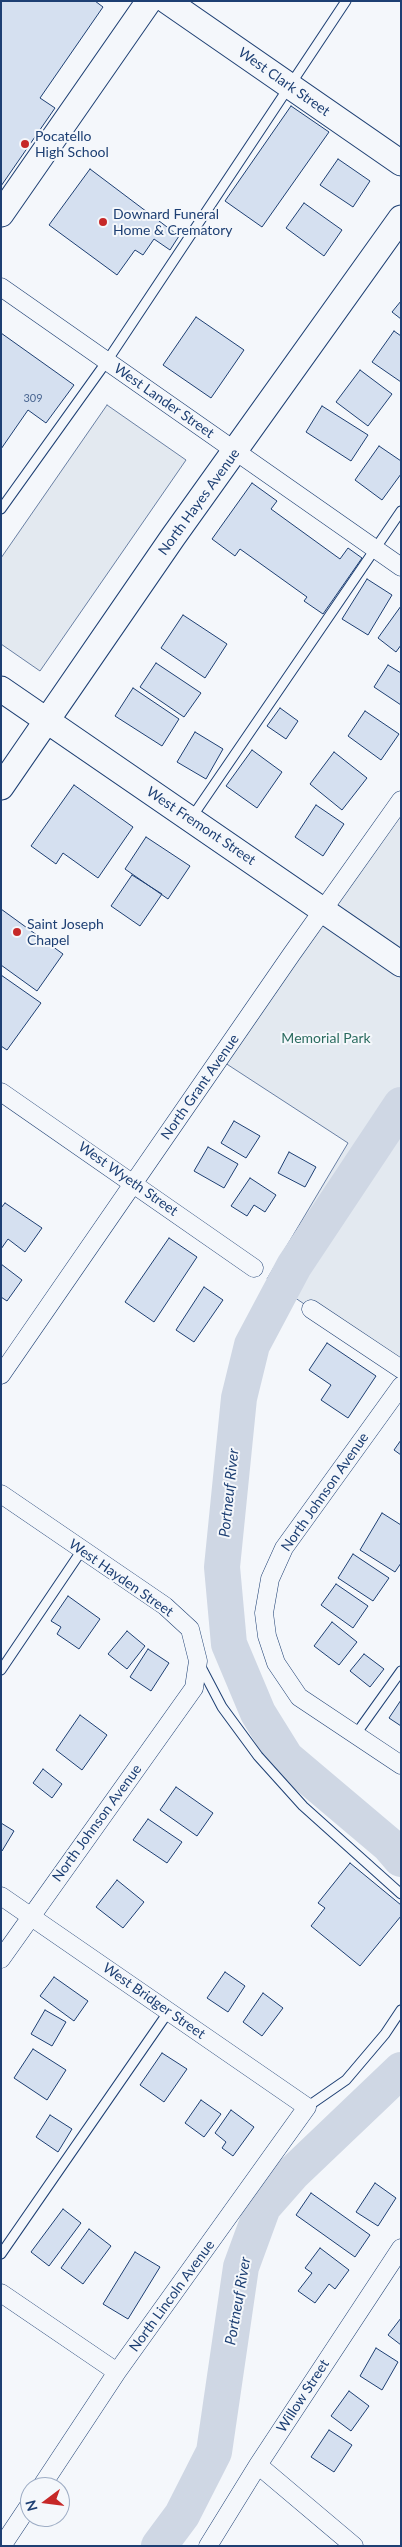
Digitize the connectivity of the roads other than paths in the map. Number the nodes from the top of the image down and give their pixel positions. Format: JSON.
{"nodes":[{"id":1,"x":149,"y":1,"type":"edge"},
{"id":2,"x":166,"y":1,"type":"edge"},
{"id":3,"x":346,"y":1,"type":"edge"},
{"id":4,"x":290,"y":86,"type":"junction"},
{"id":5,"x":401,"y":162,"type":"edge"},
{"id":6,"x":1,"y":214,"type":"edge"},
{"id":7,"x":401,"y":218,"type":"edge"},
{"id":8,"x":1,"y":287,"type":"edge"},
{"id":9,"x":107,"y":361,"type":"junction"},
{"id":10,"x":236,"y":452,"type":"junction"},
{"id":11,"x":1,"y":509,"type":"edge"},
{"id":12,"x":401,"y":512,"type":"edge"},
{"id":13,"x":375,"y":549,"type":"junction"},
{"id":14,"x":401,"y":567,"type":"edge"},
{"id":15,"x":1,"y":689,"type":"edge"},
{"id":16,"x":46,"y":720,"type":"junction"},
{"id":17,"x":1,"y":787,"type":"edge"},
{"id":18,"x":401,"y":800,"type":"edge"},
{"id":19,"x":190,"y":819,"type":"junction"},
{"id":20,"x":322,"y":910,"type":"junction"},
{"id":21,"x":401,"y":964,"type":"edge"},
{"id":22,"x":3,"y":1096,"type":"edge"},
{"id":23,"x":134,"y":1182,"type":"junction"},
{"id":24,"x":254,"y":1268,"type":"dead end"},
{"id":25,"x":311,"y":1309,"type":"dead end"},
{"id":26,"x":401,"y":1370,"type":"edge"},
{"id":27,"x":1,"y":1375,"type":"edge"},
{"id":28,"x":401,"y":1386,"type":"edge"},
{"id":29,"x":1,"y":1494,"type":"edge"},
{"id":30,"x":82,"y":1550,"type":"junction"},
{"id":31,"x":198,"y":1661,"type":"junction"},
{"id":32,"x":1,"y":1670,"type":"edge"},
{"id":33,"x":401,"y":1671,"type":"edge"},
{"id":34,"x":194,"y":1688,"type":"joint"},
{"id":35,"x":356,"y":1734,"type":"junction"},
{"id":36,"x":401,"y":1765,"type":"edge"},
{"id":37,"x":401,"y":1894,"type":"edge"},
{"id":38,"x":1,"y":1896,"type":"edge"},
{"id":39,"x":31,"y":1915,"type":"junction"},
{"id":40,"x":1,"y":1959,"type":"edge"},
{"id":41,"x":401,"y":2010,"type":"edge"},
{"id":42,"x":169,"y":2011,"type":"junction"},
{"id":43,"x":307,"y":2107,"type":"junction"},
{"id":44,"x":401,"y":2248,"type":"edge"},
{"id":45,"x":1,"y":2254,"type":"edge"},
{"id":46,"x":1,"y":2293,"type":"edge"},
{"id":47,"x":117,"y":2372,"type":"junction"},
{"id":48,"x":258,"y":2465,"type":"junction"},
{"id":49,"x":48,"y":2477,"type":"edge"},
{"id":50,"x":20,"y":2519,"type":"edge"},
{"id":51,"x":2,"y":2546,"type":"edge"},
{"id":52,"x":208,"y":2546,"type":"edge"},
{"id":53,"x":354,"y":2546,"type":"edge"}],
"edges":[{"from":1,"to":6,"type":"street"},
{"from":2,"to":4,"type":"street","name":"West Clark Street"},
{"from":3,"to":4,"type":"lane"},
{"from":4,"to":5,"type":"street","name":"West Clark Street"},
{"from":4,"to":9,"type":"lane"},
{"from":7,"to":10,"type":"street","name":"North Hayes Avenue"},
{"from":8,"to":9,"type":"street","name":"West Lander Street"},
{"from":9,"to":10,"type":"street","name":"West Lander Street"},
{"from":9,"to":11,"type":"lane"},
{"from":10,"to":13,"type":"street","name":"West Lander Street"},
{"from":10,"to":16,"type":"street","name":"North Hayes Avenue"},
{"from":12,"to":13,"type":"lane"},
{"from":13,"to":14,"type":"street","name":"West Lander Street"},
{"from":13,"to":19,"type":"lane"},
{"from":15,"to":16,"type":"street","name":"West Fremont Street"},
{"from":16,"to":17,"type":"street","name":"North Hayes Avenue"},
{"from":16,"to":19,"type":"street","name":"West Fremont Street"},
{"from":18,"to":20,"type":"street","name":"North Grant Avenue"},
{"from":19,"to":20,"type":"street","name":"West Fremont Street"},
{"from":20,"to":21,"type":"street","name":"West Fremont Street"},
{"from":20,"to":23,"type":"street","name":"North Grant Avenue"},
{"from":22,"to":23,"type":"street","name":"West Wyeth Street"},
{"from":23,"to":24,"type":"street","name":"West Wyeth Street"},
{"from":23,"to":27,"type":"street","name":"North Grant Avenue"},
{"from":25,"to":26,"type":"street"},
{"from":28,"to":35,"type":"street","name":"North Johnson Avenue"},
{"from":29,"to":30,"type":"street","name":"West Hayden Street"},
{"from":30,"to":31,"type":"street","name":"West Hayden Street"},
{"from":30,"to":32,"type":"lane"},
{"from":31,"to":34,"type":"street","name":"West Hayden Street"},
{"from":31,"to":37,"type":"lane"},
{"from":33,"to":35,"type":"lane"},
{"from":34,"to":39,"type":"street","name":"North Johnson Avenue"},
{"from":35,"to":36,"type":"street"},
{"from":38,"to":39,"type":"street","name":"West Bridger Street"},
{"from":39,"to":40,"type":"street","name":"North Johnson Avenue"},
{"from":39,"to":42,"type":"street","name":"West Bridger Street"},
{"from":41,"to":43,"type":"lane"},
{"from":42,"to":43,"type":"street","name":"West Bridger Street"},
{"from":42,"to":45,"type":"lane"},
{"from":43,"to":47,"type":"street","name":"North Lincoln Avenue"},
{"from":44,"to":48,"type":"street","name":"Willow Street"},
{"from":46,"to":47,"type":"street"},
{"from":47,"to":49,"type":"street","name":"North Lincoln Avenue"},
{"from":48,"to":52,"type":"street","name":"Willow Street"},
{"from":48,"to":53,"type":"street"},
{"from":50,"to":51,"type":"street"}]}
